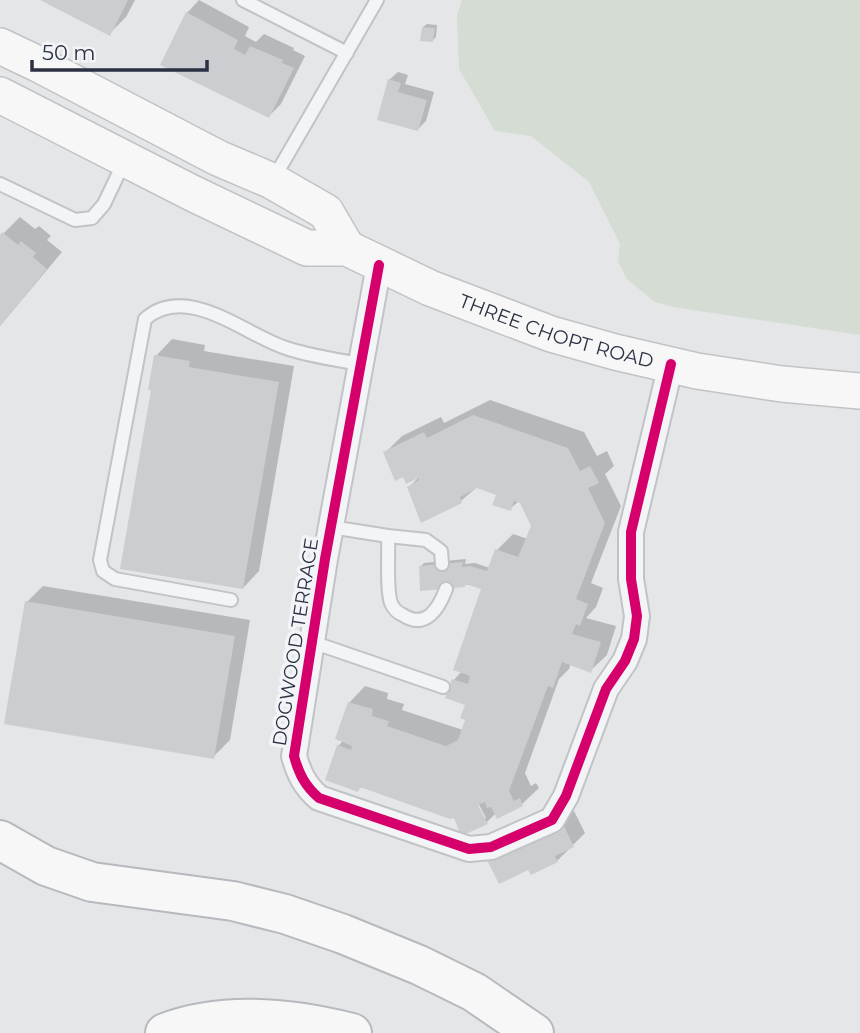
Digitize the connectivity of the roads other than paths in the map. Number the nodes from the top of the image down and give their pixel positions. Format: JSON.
{"nodes":[{"id":1,"x":243,"y":0,"type":"edge"},
{"id":2,"x":377,"y":0,"type":"edge"},
{"id":3,"x":0,"y":46,"type":"edge"},
{"id":4,"x":347,"y":53,"type":"junction"},
{"id":5,"x":0,"y":96,"type":"edge"},
{"id":6,"x":125,"y":159,"type":"junction"},
{"id":7,"x":272,"y":181,"type":"junction"},
{"id":8,"x":0,"y":184,"type":"edge"},
{"id":9,"x":347,"y":248,"type":"junction"},
{"id":10,"x":379,"y":265,"type":"junction"},
{"id":11,"x":361,"y":364,"type":"junction"},
{"id":12,"x":671,"y":364,"type":"junction"},
{"id":13,"x":860,"y":391,"type":"edge"},
{"id":14,"x":331,"y":527,"type":"junction"},
{"id":15,"x":388,"y":536,"type":"junction"},
{"id":16,"x":442,"y":564,"type":"dead end"},
{"id":17,"x":446,"y":589,"type":"dead end"},
{"id":18,"x":231,"y":600,"type":"dead end"},
{"id":19,"x":312,"y":642,"type":"junction"},
{"id":20,"x":443,"y":687,"type":"dead end"},
{"id":21,"x":0,"y":840,"type":"edge"},
{"id":22,"x":165,"y":1033,"type":"edge"},
{"id":23,"x":352,"y":1033,"type":"edge"},
{"id":24,"x":534,"y":1033,"type":"edge"}],
"edges":[{"from":1,"to":4,"type":"lane"},
{"from":2,"to":4,"type":"lane"},
{"from":3,"to":7,"type":"main road"},
{"from":4,"to":7,"type":"lane"},
{"from":5,"to":6,"type":"main road","name":"THREE CHOPT ROAD"},
{"from":6,"to":8,"type":"lane"},
{"from":6,"to":9,"type":"main road","name":"THREE CHOPT ROAD"},
{"from":7,"to":9,"type":"main road"},
{"from":9,"to":10,"type":"main road","name":"THREE CHOPT ROAD"},
{"from":10,"to":11,"type":"street","name":"DOGWOOD TERRACE"},
{"from":10,"to":12,"type":"main road","name":"THREE CHOPT ROAD"},
{"from":11,"to":14,"type":"street","name":"DOGWOOD TERRACE"},
{"from":11,"to":18,"type":"lane"},
{"from":12,"to":13,"type":"main road","name":"THREE CHOPT ROAD"},
{"from":12,"to":19,"type":"street","name":"DOGWOOD TERRACE"},
{"from":14,"to":15,"type":"lane"},
{"from":14,"to":19,"type":"street","name":"DOGWOOD TERRACE"},
{"from":15,"to":16,"type":"lane"},
{"from":15,"to":17,"type":"lane"},
{"from":19,"to":20,"type":"lane"},
{"from":21,"to":24,"type":"highway"},
{"from":22,"to":23,"type":"highway"}]}
